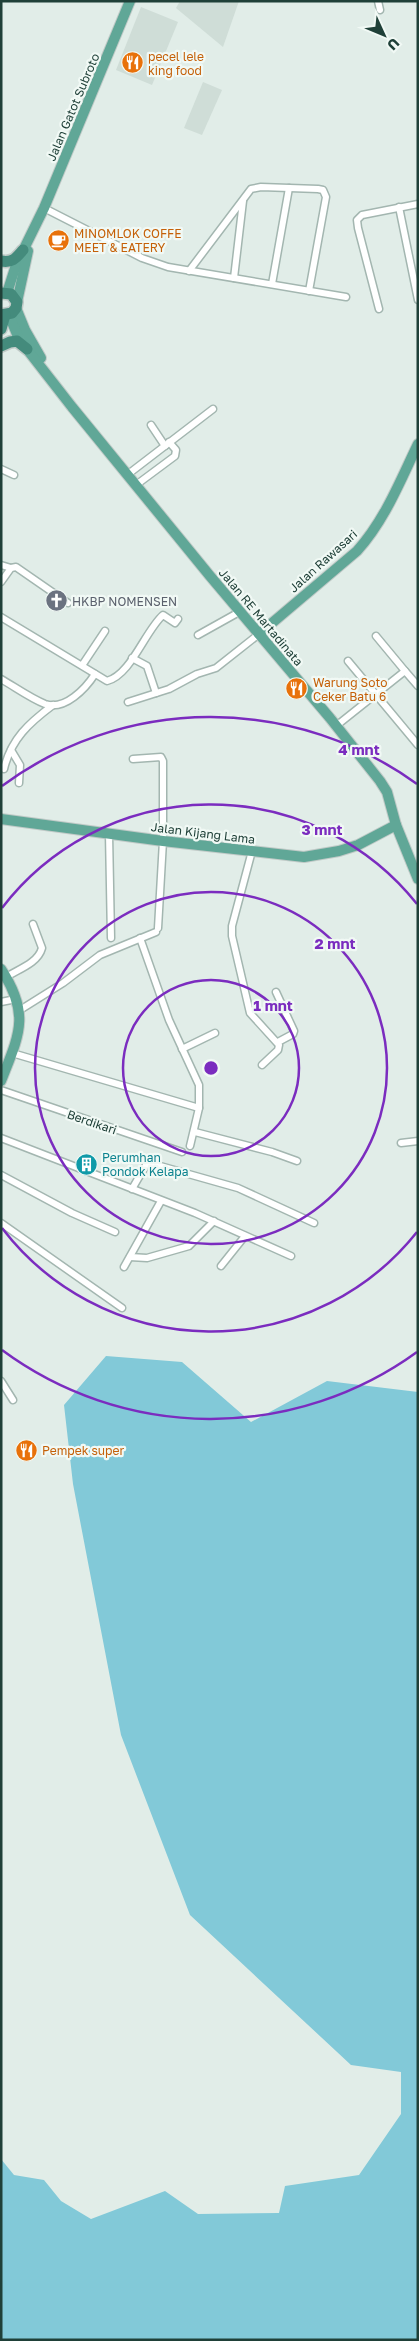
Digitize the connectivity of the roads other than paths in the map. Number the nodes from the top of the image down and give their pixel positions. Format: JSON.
{"nodes":[{"id":1,"x":130,"y":1,"type":"edge"},
{"id":2,"x":378,"y":1,"type":"edge"},
{"id":3,"x":380,"y":10,"type":"dead end"},
{"id":4,"x":289,"y":188,"type":"junction"},
{"id":5,"x":243,"y":200,"type":"junction"},
{"id":6,"x":418,"y":204,"type":"edge"},
{"id":7,"x":398,"y":207,"type":"junction"},
{"id":8,"x":44,"y":208,"type":"junction"},
{"id":9,"x":38,"y":222,"type":"junction"},
{"id":10,"x":24,"y":250,"type":"junction"},
{"id":11,"x":1,"y":261,"type":"edge"},
{"id":12,"x":16,"y":266,"type":"junction"},
{"id":13,"x":1,"y":267,"type":"edge"},
{"id":14,"x":189,"y":271,"type":"junction"},
{"id":15,"x":234,"y":278,"type":"junction"},
{"id":16,"x":272,"y":284,"type":"junction"},
{"id":17,"x":309,"y":291,"type":"junction"},
{"id":18,"x":3,"y":293,"type":"edge"},
{"id":19,"x":346,"y":297,"type":"dead end"},
{"id":20,"x":418,"y":300,"type":"edge"},
{"id":21,"x":379,"y":309,"type":"dead end"},
{"id":22,"x":10,"y":311,"type":"edge"},
{"id":23,"x":1,"y":329,"type":"edge"},
{"id":24,"x":1,"y":346,"type":"edge"},
{"id":25,"x":27,"y":349,"type":"junction"},
{"id":26,"x":58,"y":387,"type":"junction"},
{"id":27,"x":213,"y":408,"type":"dead end"},
{"id":28,"x":151,"y":425,"type":"dead end"},
{"id":29,"x":167,"y":444,"type":"junction"},
{"id":30,"x":418,"y":444,"type":"edge"},
{"id":31,"x":1,"y":469,"type":"edge"},
{"id":32,"x":14,"y":475,"type":"dead end"},
{"id":33,"x":127,"y":475,"type":"junction"},
{"id":34,"x":136,"y":486,"type":"junction"},
{"id":35,"x":1,"y":565,"type":"edge"},
{"id":36,"x":11,"y":568,"type":"junction"},
{"id":37,"x":1,"y":582,"type":"edge"},
{"id":38,"x":68,"y":603,"type":"dead end"},
{"id":39,"x":241,"y":611,"type":"junction"},
{"id":40,"x":1,"y":617,"type":"edge"},
{"id":41,"x":178,"y":618,"type":"dead end"},
{"id":42,"x":105,"y":631,"type":"dead end"},
{"id":43,"x":259,"y":634,"type":"junction"},
{"id":44,"x":198,"y":635,"type":"dead end"},
{"id":45,"x":376,"y":636,"type":"dead end"},
{"id":46,"x":132,"y":658,"type":"junction"},
{"id":47,"x":348,"y":660,"type":"dead end"},
{"id":48,"x":83,"y":664,"type":"junction"},
{"id":49,"x":405,"y":671,"type":"junction"},
{"id":50,"x":95,"y":674,"type":"junction"},
{"id":51,"x":1,"y":679,"type":"edge"},
{"id":52,"x":418,"y":686,"type":"edge"},
{"id":53,"x":156,"y":693,"type":"junction"},
{"id":54,"x":374,"y":695,"type":"junction"},
{"id":55,"x":128,"y":702,"type":"dead end"},
{"id":56,"x":53,"y":705,"type":"junction"},
{"id":57,"x":336,"y":726,"type":"junction"},
{"id":58,"x":418,"y":745,"type":"edge"},
{"id":59,"x":11,"y":750,"type":"junction"},
{"id":60,"x":132,"y":759,"type":"dead end"},
{"id":61,"x":4,"y":769,"type":"dead end"},
{"id":62,"x":19,"y":783,"type":"dead end"},
{"id":63,"x":1,"y":819,"type":"edge"},
{"id":64,"x":396,"y":826,"type":"junction"},
{"id":65,"x":109,"y":834,"type":"junction"},
{"id":66,"x":163,"y":841,"type":"junction"},
{"id":67,"x":252,"y":852,"type":"junction"},
{"id":68,"x":418,"y":878,"type":"edge"},
{"id":69,"x":33,"y":924,"type":"dead end"},
{"id":70,"x":111,"y":938,"type":"dead end"},
{"id":71,"x":140,"y":938,"type":"junction"},
{"id":72,"x":4,"y":973,"type":"edge"},
{"id":73,"x":276,"y":992,"type":"dead end"},
{"id":74,"x":16,"y":999,"type":"junction"},
{"id":75,"x":1,"y":1002,"type":"edge"},
{"id":76,"x":20,"y":1010,"type":"junction"},
{"id":77,"x":215,"y":1033,"type":"dead end"},
{"id":78,"x":278,"y":1042,"type":"junction"},
{"id":79,"x":182,"y":1049,"type":"junction"},
{"id":80,"x":12,"y":1053,"type":"junction"},
{"id":81,"x":262,"y":1065,"type":"dead end"},
{"id":82,"x":1,"y":1082,"type":"edge"},
{"id":83,"x":1,"y":1090,"type":"edge"},
{"id":84,"x":199,"y":1108,"type":"junction"},
{"id":85,"x":195,"y":1132,"type":"junction"},
{"id":86,"x":1,"y":1138,"type":"edge"},
{"id":87,"x":418,"y":1140,"type":"edge"},
{"id":88,"x":401,"y":1144,"type":"dead end"},
{"id":89,"x":190,"y":1146,"type":"dead end"},
{"id":90,"x":182,"y":1152,"type":"dead end"},
{"id":91,"x":297,"y":1161,"type":"dead end"},
{"id":92,"x":1,"y":1175,"type":"edge"},
{"id":93,"x":132,"y":1189,"type":"junction"},
{"id":94,"x":161,"y":1201,"type":"junction"},
{"id":95,"x":214,"y":1221,"type":"junction"},
{"id":96,"x":1,"y":1223,"type":"edge"},
{"id":97,"x":314,"y":1223,"type":"dead end"},
{"id":98,"x":116,"y":1232,"type":"dead end"},
{"id":99,"x":245,"y":1236,"type":"junction"},
{"id":100,"x":291,"y":1256,"type":"dead end"},
{"id":101,"x":130,"y":1257,"type":"junction"},
{"id":102,"x":221,"y":1266,"type":"dead end"},
{"id":103,"x":124,"y":1267,"type":"dead end"},
{"id":104,"x":122,"y":1308,"type":"dead end"},
{"id":105,"x":1,"y":1381,"type":"edge"},
{"id":106,"x":14,"y":1400,"type":"dead end"}],
"edges":[{"from":1,"to":8,"type":"main road","name":"Jalan Gatot Subroto"},
{"from":2,"to":3,"type":"street"},
{"from":4,"to":5,"type":"street"},
{"from":4,"to":16,"type":"street"},
{"from":4,"to":17,"type":"street"},
{"from":5,"to":14,"type":"street"},
{"from":5,"to":15,"type":"street"},
{"from":6,"to":7,"type":"street"},
{"from":7,"to":20,"type":"street"},
{"from":7,"to":21,"type":"street"},
{"from":8,"to":9,"type":"main road","name":"Jalan Gatot Subroto"},
{"from":8,"to":14,"type":"street"},
{"from":9,"to":10,"type":"main road"},
{"from":9,"to":22,"type":"main road"},
{"from":10,"to":11,"type":"highway"},
{"from":10,"to":12,"type":"main road"},
{"from":12,"to":13,"type":"highway"},
{"from":12,"to":18,"type":"main road"},
{"from":14,"to":15,"type":"street"},
{"from":15,"to":16,"type":"street"},
{"from":16,"to":17,"type":"street"},
{"from":17,"to":19,"type":"street"},
{"from":18,"to":22,"type":"highway"},
{"from":22,"to":23,"type":"highway"},
{"from":22,"to":25,"type":"main road","name":"Jalan RE Martadinata"},
{"from":22,"to":26,"type":"main road","name":"Jalan RE Martadinata"},
{"from":24,"to":25,"type":"highway"},
{"from":25,"to":26,"type":"main road","name":"Jalan RE Martadinata"},
{"from":26,"to":33,"type":"main road","name":"Jalan RE Martadinata"},
{"from":27,"to":29,"type":"street"},
{"from":28,"to":29,"type":"street"},
{"from":29,"to":33,"type":"street"},
{"from":29,"to":34,"type":"street"},
{"from":30,"to":43,"type":"main road","name":"Jalan Rawasari"},
{"from":31,"to":32,"type":"street"},
{"from":33,"to":34,"type":"main road","name":"Jalan RE Martadinata"},
{"from":34,"to":39,"type":"main road","name":"Jalan RE Martadinata"},
{"from":35,"to":36,"type":"street"},
{"from":36,"to":37,"type":"street"},
{"from":36,"to":38,"type":"street"},
{"from":39,"to":43,"type":"main road","name":"Jalan RE Martadinata"},
{"from":39,"to":44,"type":"street"},
{"from":40,"to":48,"type":"street"},
{"from":41,"to":46,"type":"street"},
{"from":42,"to":48,"type":"street"},
{"from":43,"to":53,"type":"street"},
{"from":43,"to":57,"type":"main road","name":"Jalan RE Martadinata"},
{"from":45,"to":49,"type":"street"},
{"from":46,"to":50,"type":"street"},
{"from":46,"to":53,"type":"street"},
{"from":47,"to":54,"type":"street"},
{"from":48,"to":50,"type":"street"},
{"from":49,"to":52,"type":"street"},
{"from":49,"to":54,"type":"street"},
{"from":50,"to":56,"type":"street"},
{"from":51,"to":56,"type":"street"},
{"from":53,"to":55,"type":"street"},
{"from":54,"to":57,"type":"street"},
{"from":54,"to":58,"type":"street"},
{"from":56,"to":59,"type":"street"},
{"from":57,"to":64,"type":"main road","name":"Jalan RE Martadinata"},
{"from":59,"to":61,"type":"street"},
{"from":59,"to":62,"type":"street"},
{"from":60,"to":66,"type":"street"},
{"from":63,"to":65,"type":"main road","name":"Jalan Kijang Lama"},
{"from":64,"to":67,"type":"main road","name":"Jalan Kijang Lama"},
{"from":64,"to":68,"type":"main road","name":"Jalan RE Martadinata"},
{"from":65,"to":66,"type":"main road","name":"Jalan Kijang Lama"},
{"from":65,"to":70,"type":"street"},
{"from":66,"to":67,"type":"main road","name":"Jalan Kijang Lama"},
{"from":66,"to":71,"type":"street"},
{"from":67,"to":78,"type":"street"},
{"from":69,"to":72,"type":"street"},
{"from":71,"to":76,"type":"street"},
{"from":71,"to":79,"type":"street"},
{"from":72,"to":74,"type":"main road"},
{"from":73,"to":78,"type":"street"},
{"from":74,"to":75,"type":"street"},
{"from":74,"to":76,"type":"main road"},
{"from":76,"to":80,"type":"main road"},
{"from":77,"to":79,"type":"street"},
{"from":78,"to":81,"type":"street"},
{"from":79,"to":84,"type":"street"},
{"from":80,"to":82,"type":"main road"},
{"from":80,"to":84,"type":"street"},
{"from":83,"to":90,"type":"street","name":"Berdikari"},
{"from":84,"to":85,"type":"street"},
{"from":85,"to":89,"type":"street"},
{"from":85,"to":91,"type":"street"},
{"from":86,"to":93,"type":"street"},
{"from":87,"to":88,"type":"street"},
{"from":92,"to":98,"type":"street"},
{"from":93,"to":94,"type":"street"},
{"from":93,"to":97,"type":"street"},
{"from":94,"to":95,"type":"street"},
{"from":94,"to":101,"type":"street"},
{"from":95,"to":99,"type":"street"},
{"from":95,"to":101,"type":"street"},
{"from":96,"to":104,"type":"street"},
{"from":99,"to":100,"type":"street"},
{"from":99,"to":102,"type":"street"},
{"from":101,"to":103,"type":"street"},
{"from":105,"to":106,"type":"street"}]}
